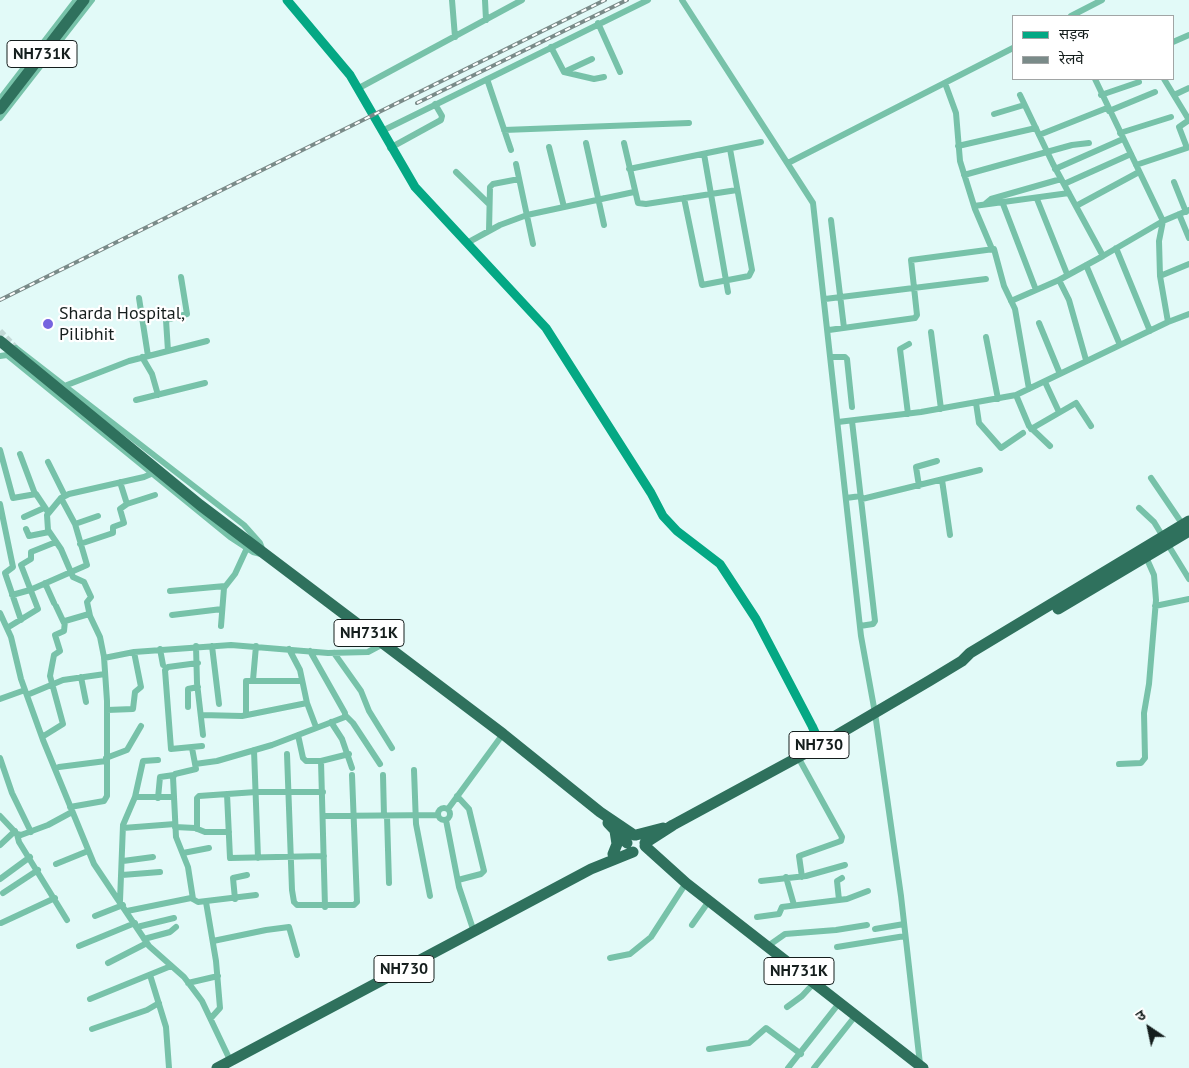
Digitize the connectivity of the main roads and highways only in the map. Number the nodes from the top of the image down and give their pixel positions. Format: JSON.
{"nodes":[{"id":1,"x":84,"y":0,"type":"edge"},
{"id":2,"x":0,"y":109,"type":"edge"},
{"id":3,"x":0,"y":342,"type":"edge"},
{"id":4,"x":1187,"y":526,"type":"edge"},
{"id":5,"x":1165,"y":541,"type":"junction"},
{"id":6,"x":962,"y":661,"type":"junction"},
{"id":7,"x":600,"y":812,"type":"junction"},
{"id":8,"x":615,"y":831,"type":"junction"},
{"id":9,"x":635,"y":844,"type":"junction"},
{"id":10,"x":613,"y":854,"type":"junction"},
{"id":11,"x":591,"y":869,"type":"junction"},
{"id":12,"x":224,"y":1065,"type":"edge"},
{"id":13,"x":922,"y":1067,"type":"edge"}],
"edges":[{"from":1,"to":2,"type":"highway","number":"NH731K"},
{"from":3,"to":7,"type":"highway","number":"NH731K"},
{"from":4,"to":5,"type":"highway","number":"NH730"},
{"from":5,"to":6,"type":"highway","number":"NH730"},
{"from":5,"to":6,"type":"highway","number":"NH730"},
{"from":6,"to":9,"type":"highway","number":"NH730"},
{"from":7,"to":8,"type":"highway","number":"NH731K"},
{"from":7,"to":9,"type":"highway","number":"NH731K"},
{"from":8,"to":9,"type":"highway","number":"NH731K"},
{"from":8,"to":10,"type":"highway"},
{"from":9,"to":10,"type":"highway","number":"NH730"},
{"from":9,"to":11,"type":"highway","number":"NH730"},
{"from":9,"to":13,"type":"highway","number":"NH731K"},
{"from":10,"to":11,"type":"highway","number":"NH730"},
{"from":11,"to":12,"type":"highway","number":"NH730"}]}
